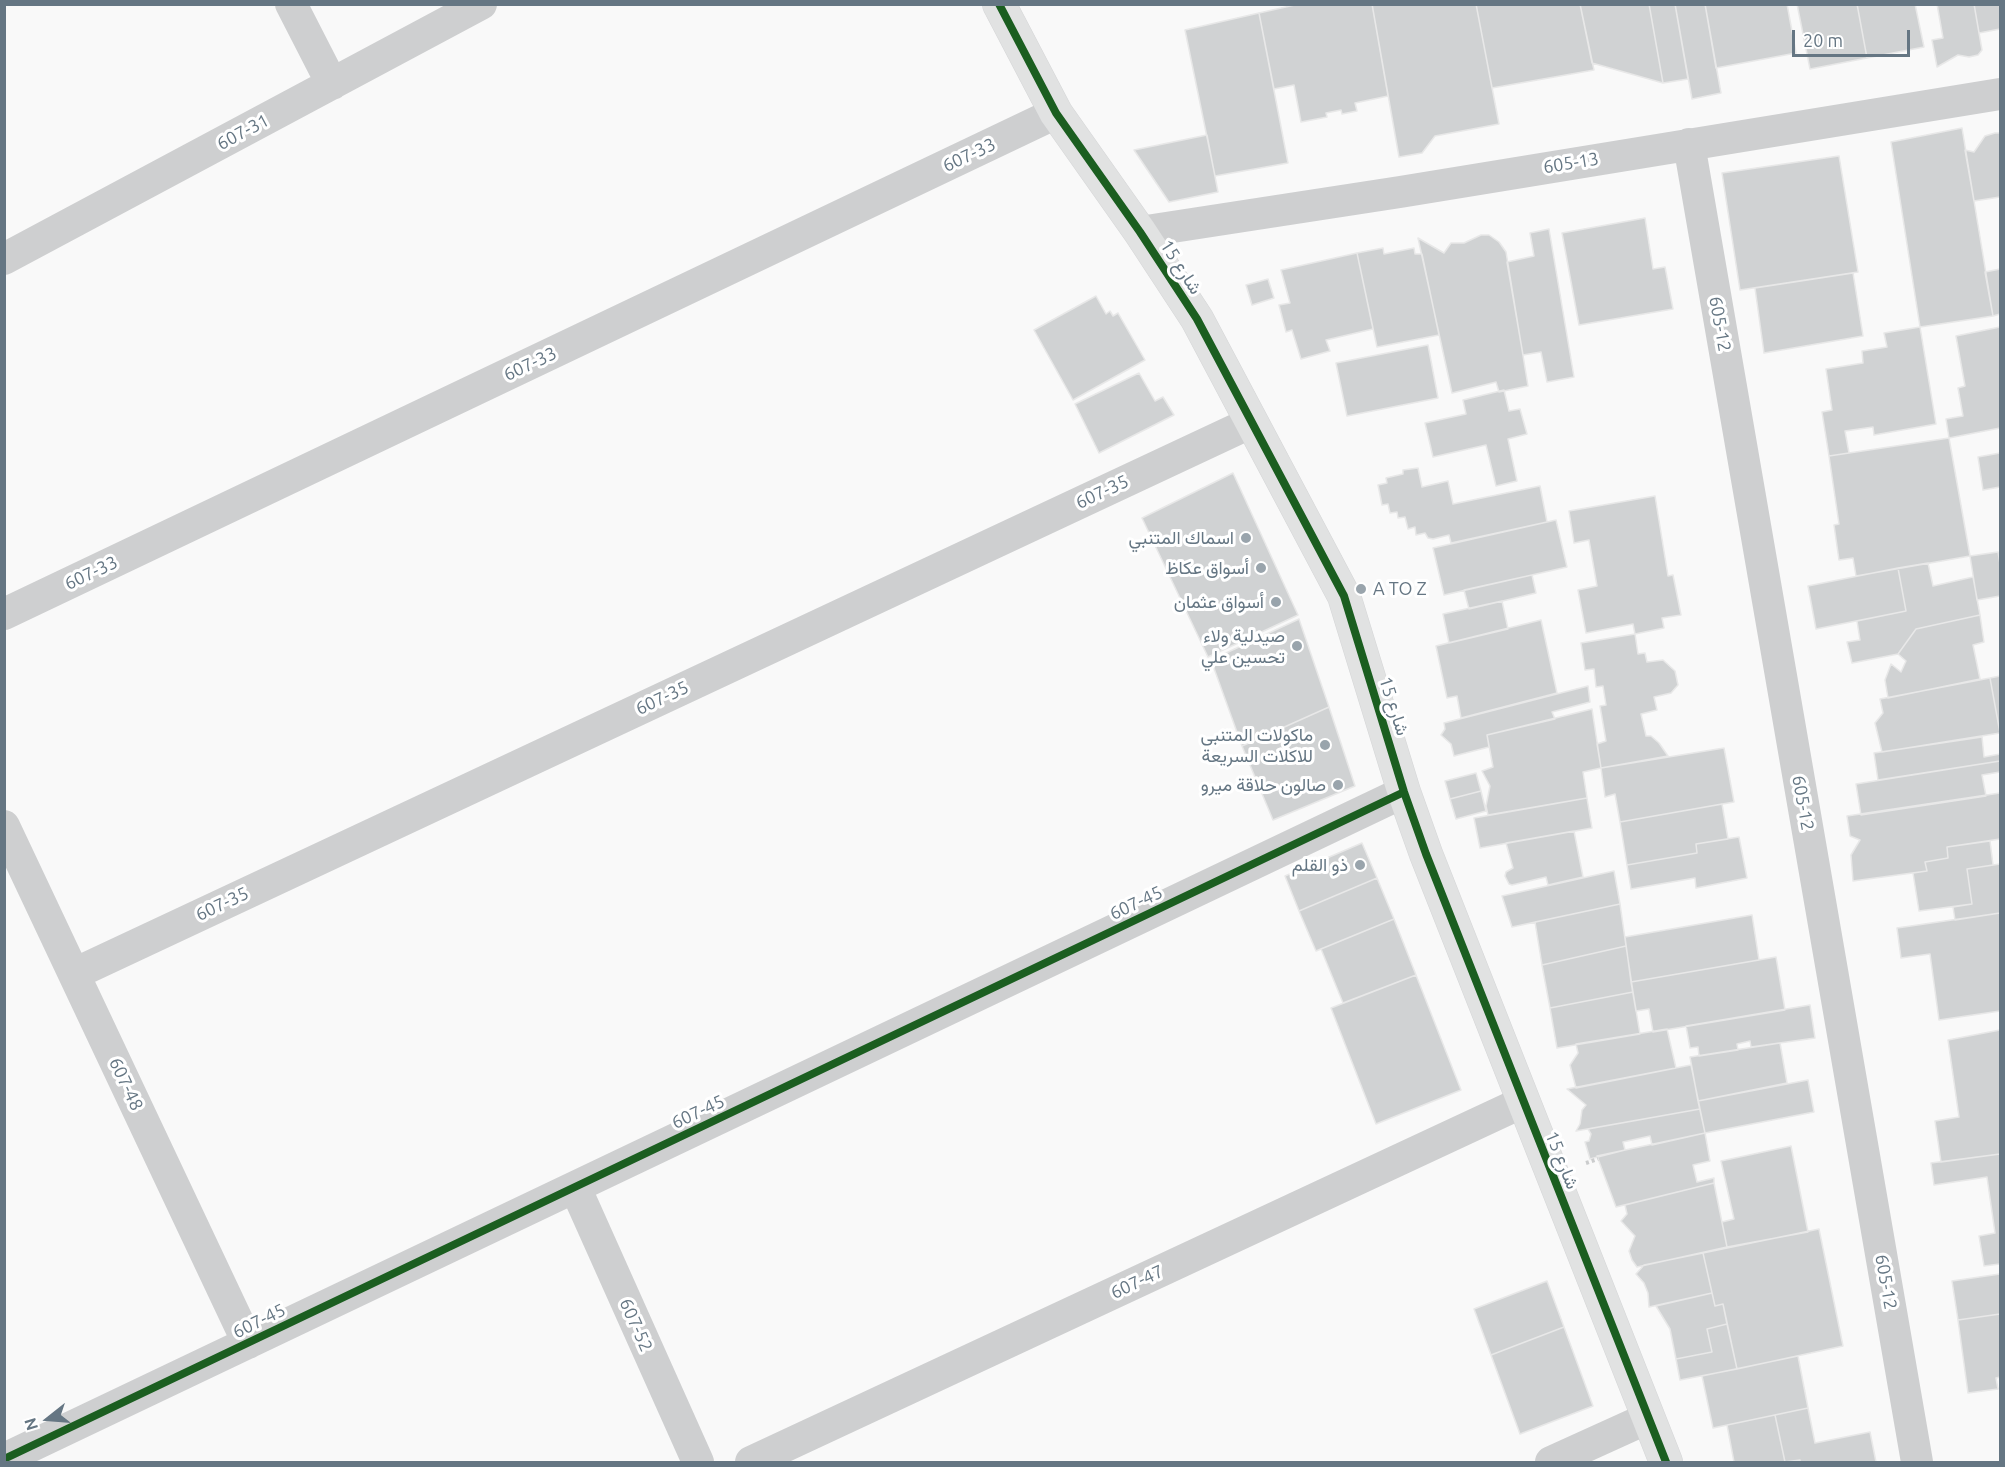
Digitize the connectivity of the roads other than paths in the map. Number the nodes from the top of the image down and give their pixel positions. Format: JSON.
{"nodes":[{"id":1,"x":291,"y":4,"type":"edge"},
{"id":2,"x":481,"y":4,"type":"edge"},
{"id":3,"x":999,"y":4,"type":"edge"},
{"id":4,"x":332,"y":84,"type":"junction"},
{"id":5,"x":2001,"y":94,"type":"edge"},
{"id":6,"x":1056,"y":113,"type":"junction"},
{"id":7,"x":1689,"y":144,"type":"junction"},
{"id":8,"x":1140,"y":231,"type":"junction"},
{"id":9,"x":8,"y":249,"type":"edge"},
{"id":10,"x":1250,"y":423,"type":"junction"},
{"id":11,"x":4,"y":614,"type":"edge"},
{"id":12,"x":1404,"y":792,"type":"junction"},
{"id":13,"x":4,"y":826,"type":"edge"},
{"id":14,"x":74,"y":974,"type":"junction"},
{"id":15,"x":1523,"y":1102,"type":"junction"},
{"id":16,"x":575,"y":1187,"type":"junction"},
{"id":17,"x":248,"y":1343,"type":"junction"},
{"id":18,"x":1648,"y":1418,"type":"junction"},
{"id":19,"x":4,"y":1459,"type":"edge"},
{"id":20,"x":698,"y":1462,"type":"edge"},
{"id":21,"x":751,"y":1462,"type":"edge"},
{"id":22,"x":1551,"y":1462,"type":"edge"},
{"id":23,"x":1666,"y":1462,"type":"edge"},
{"id":24,"x":1917,"y":1462,"type":"edge"}],
"edges":[{"from":1,"to":4,"type":"street"},
{"from":2,"to":4,"type":"street","name":"607-31"},
{"from":3,"to":6,"type":"street","name":"شارع 15"},
{"from":4,"to":9,"type":"street","name":"607-31"},
{"from":5,"to":7,"type":"street","name":"605-13"},
{"from":6,"to":8,"type":"street","name":"شارع 15"},
{"from":6,"to":11,"type":"street","name":"607-33"},
{"from":7,"to":8,"type":"street","name":"605-13"},
{"from":7,"to":24,"type":"street","name":"605-12"},
{"from":8,"to":10,"type":"street","name":"شارع 15"},
{"from":10,"to":12,"type":"street","name":"شارع 15"},
{"from":10,"to":14,"type":"street","name":"607-35"},
{"from":12,"to":15,"type":"street","name":"شارع 15"},
{"from":12,"to":16,"type":"street","name":"607-45"},
{"from":13,"to":14,"type":"street","name":"607-48"},
{"from":14,"to":17,"type":"street","name":"607-48"},
{"from":15,"to":18,"type":"street","name":"شارع 15"},
{"from":15,"to":21,"type":"street","name":"607-47"},
{"from":16,"to":17,"type":"street","name":"607-45"},
{"from":16,"to":20,"type":"street","name":"607-52"},
{"from":17,"to":19,"type":"street","name":"607-45"},
{"from":18,"to":22,"type":"street"},
{"from":18,"to":23,"type":"street","name":"شارع 15"}]}
